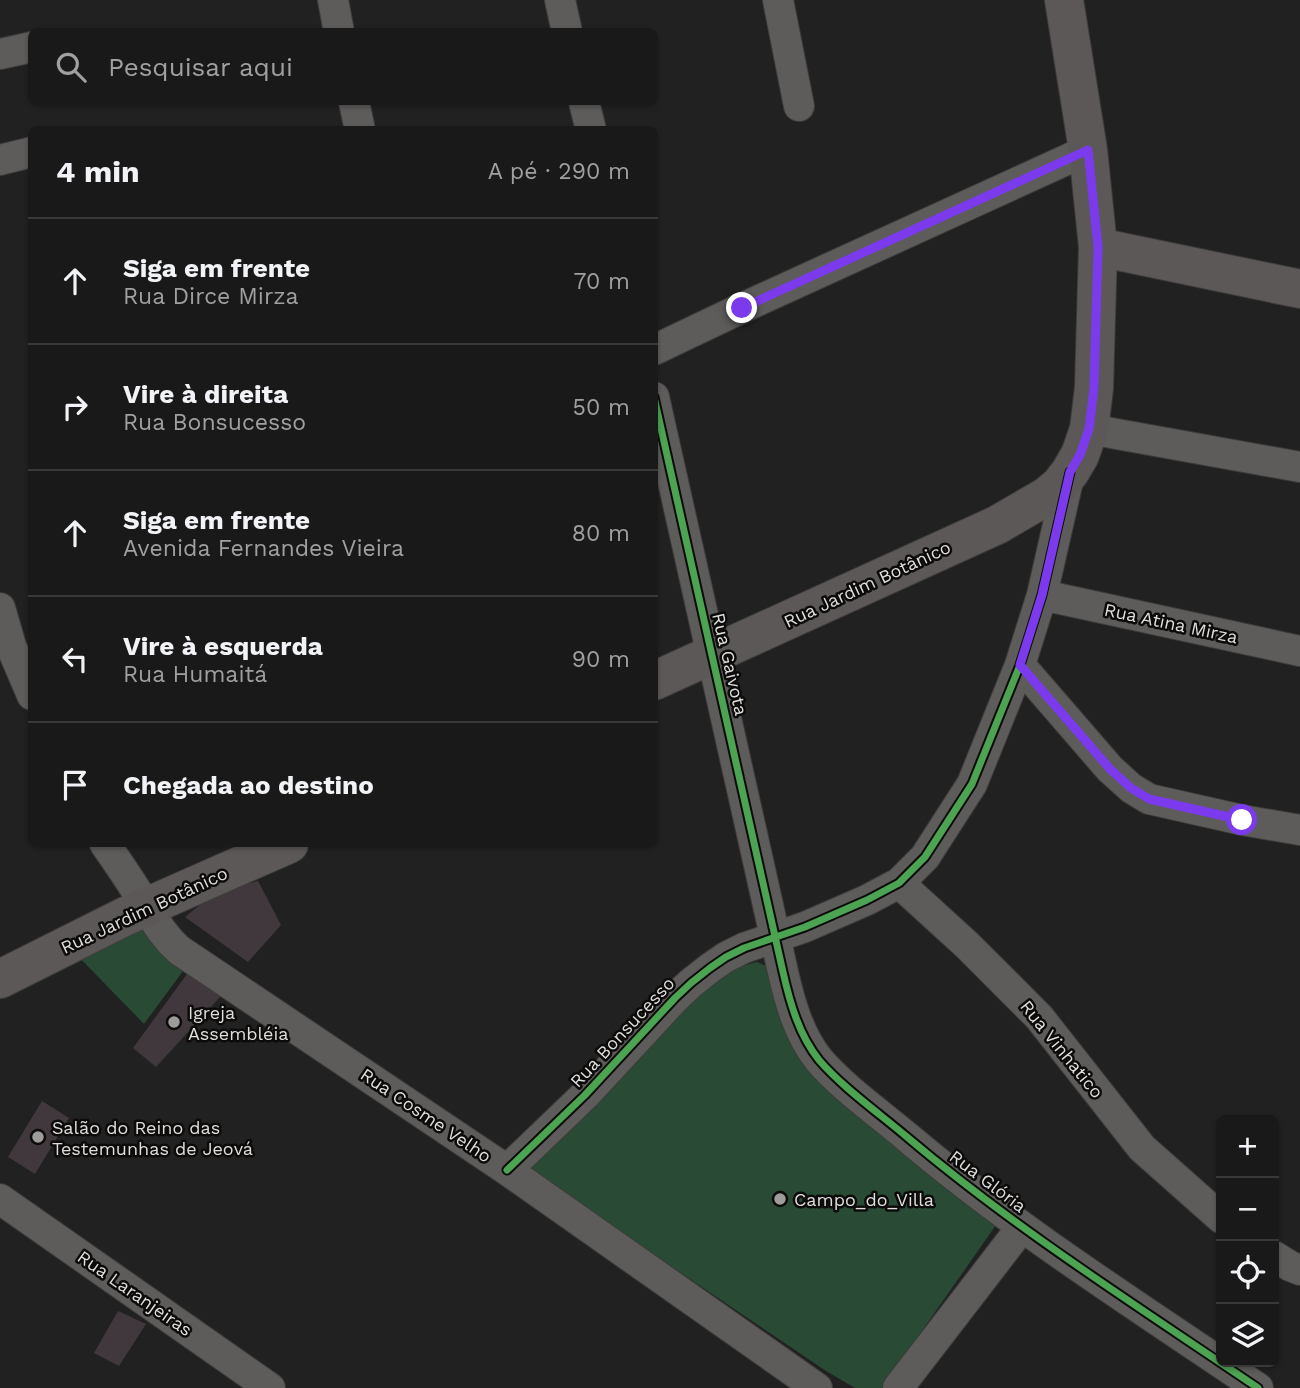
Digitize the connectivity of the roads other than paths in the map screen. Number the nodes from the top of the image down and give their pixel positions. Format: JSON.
{"nodes":[{"id":1,"x":333,"y":0,"type":"edge"},
{"id":2,"x":562,"y":0,"type":"edge"},
{"id":3,"x":778,"y":0,"type":"edge"},
{"id":4,"x":1064,"y":0,"type":"edge"},
{"id":5,"x":338,"y":28,"type":"edge"},
{"id":6,"x":566,"y":28,"type":"edge"},
{"id":7,"x":28,"y":48,"type":"edge"},
{"id":8,"x":0,"y":54,"type":"edge"},
{"id":9,"x":355,"y":105,"type":"edge"},
{"id":10,"x":585,"y":105,"type":"edge"},
{"id":11,"x":799,"y":106,"type":"dead end"},
{"id":12,"x":359,"y":126,"type":"edge"},
{"id":13,"x":590,"y":126,"type":"edge"},
{"id":14,"x":1088,"y":150,"type":"junction"},
{"id":15,"x":28,"y":153,"type":"edge"},
{"id":16,"x":0,"y":160,"type":"edge"},
{"id":17,"x":1098,"y":247,"type":"junction"},
{"id":18,"x":1300,"y":289,"type":"edge"},
{"id":19,"x":658,"y":348,"type":"edge"},
{"id":20,"x":658,"y":415,"type":"edge"},
{"id":21,"x":1089,"y":429,"type":"junction"},
{"id":22,"x":1300,"y":467,"type":"edge"},
{"id":23,"x":1070,"y":472,"type":"junction"},
{"id":24,"x":1042,"y":595,"type":"junction"},
{"id":25,"x":0,"y":608,"type":"edge"},
{"id":26,"x":14,"y":644,"type":"edge"},
{"id":27,"x":1300,"y":651,"type":"edge"},
{"id":28,"x":712,"y":655,"type":"junction"},
{"id":29,"x":1020,"y":665,"type":"junction"},
{"id":30,"x":658,"y":679,"type":"edge"},
{"id":31,"x":28,"y":684,"type":"edge"},
{"id":32,"x":1300,"y":830,"type":"edge"},
{"id":33,"x":107,"y":847,"type":"edge"},
{"id":34,"x":282,"y":847,"type":"edge"},
{"id":35,"x":899,"y":883,"type":"junction"},
{"id":36,"x":146,"y":907,"type":"junction"},
{"id":37,"x":775,"y":938,"type":"junction"},
{"id":38,"x":0,"y":979,"type":"edge"},
{"id":39,"x":507,"y":1170,"type":"junction"},
{"id":40,"x":0,"y":1199,"type":"edge"},
{"id":41,"x":1216,"y":1213,"type":"edge"},
{"id":42,"x":1022,"y":1227,"type":"junction"},
{"id":43,"x":1279,"y":1259,"type":"edge"},
{"id":44,"x":1300,"y":1270,"type":"edge"},
{"id":45,"x":270,"y":1388,"type":"edge"},
{"id":46,"x":817,"y":1388,"type":"edge"},
{"id":47,"x":898,"y":1388,"type":"edge"},
{"id":48,"x":1258,"y":1388,"type":"edge"}],
"edges":[{"from":1,"to":5,"type":"street"},
{"from":2,"to":6,"type":"street"},
{"from":3,"to":11,"type":"street"},
{"from":4,"to":14,"type":"main road","name":"Rua Jardim Botânico"},
{"from":7,"to":8,"type":"street"},
{"from":9,"to":12,"type":"street"},
{"from":10,"to":13,"type":"street"},
{"from":14,"to":17,"type":"main road","name":"Rua Jardim Botânico"},
{"from":14,"to":19,"type":"street"},
{"from":15,"to":16,"type":"street"},
{"from":17,"to":18,"type":"main road"},
{"from":17,"to":21,"type":"main road","name":"Rua Jardim Botânico"},
{"from":20,"to":28,"type":"street","name":"Rua Gaivota"},
{"from":21,"to":22,"type":"street"},
{"from":21,"to":23,"type":"main road","name":"Rua Jardim Botânico"},
{"from":23,"to":24,"type":"street","name":"Rua Bonsucesso"},
{"from":23,"to":28,"type":"main road","name":"Rua Jardim Botânico"},
{"from":24,"to":27,"type":"street","name":"Rua Atina Mirza"},
{"from":24,"to":29,"type":"street","name":"Rua Bonsucesso"},
{"from":25,"to":26,"type":"street"},
{"from":26,"to":31,"type":"street"},
{"from":28,"to":30,"type":"main road","name":"Rua Jardim Botânico"},
{"from":28,"to":37,"type":"street","name":"Rua Gaivota"},
{"from":29,"to":32,"type":"street"},
{"from":29,"to":35,"type":"street","name":"Rua Bonsucesso"},
{"from":33,"to":36,"type":"street","name":"Rua Cosme Velho"},
{"from":34,"to":36,"type":"main road","name":"Rua Jardim Botânico"},
{"from":35,"to":37,"type":"street","name":"Rua Bonsucesso"},
{"from":35,"to":41,"type":"street","name":"Rua Vinhatico"},
{"from":36,"to":38,"type":"main road","name":"Rua Jardim Botânico"},
{"from":36,"to":39,"type":"street","name":"Rua Cosme Velho"},
{"from":37,"to":39,"type":"street","name":"Rua Bonsucesso"},
{"from":37,"to":42,"type":"street","name":"Rua Glória"},
{"from":39,"to":46,"type":"street","name":"Rua Cosme Velho"},
{"from":40,"to":45,"type":"street","name":"Rua Laranjeiras"},
{"from":42,"to":47,"type":"street"},
{"from":42,"to":48,"type":"street","name":"Rua Glória"},
{"from":43,"to":44,"type":"street"}]}
